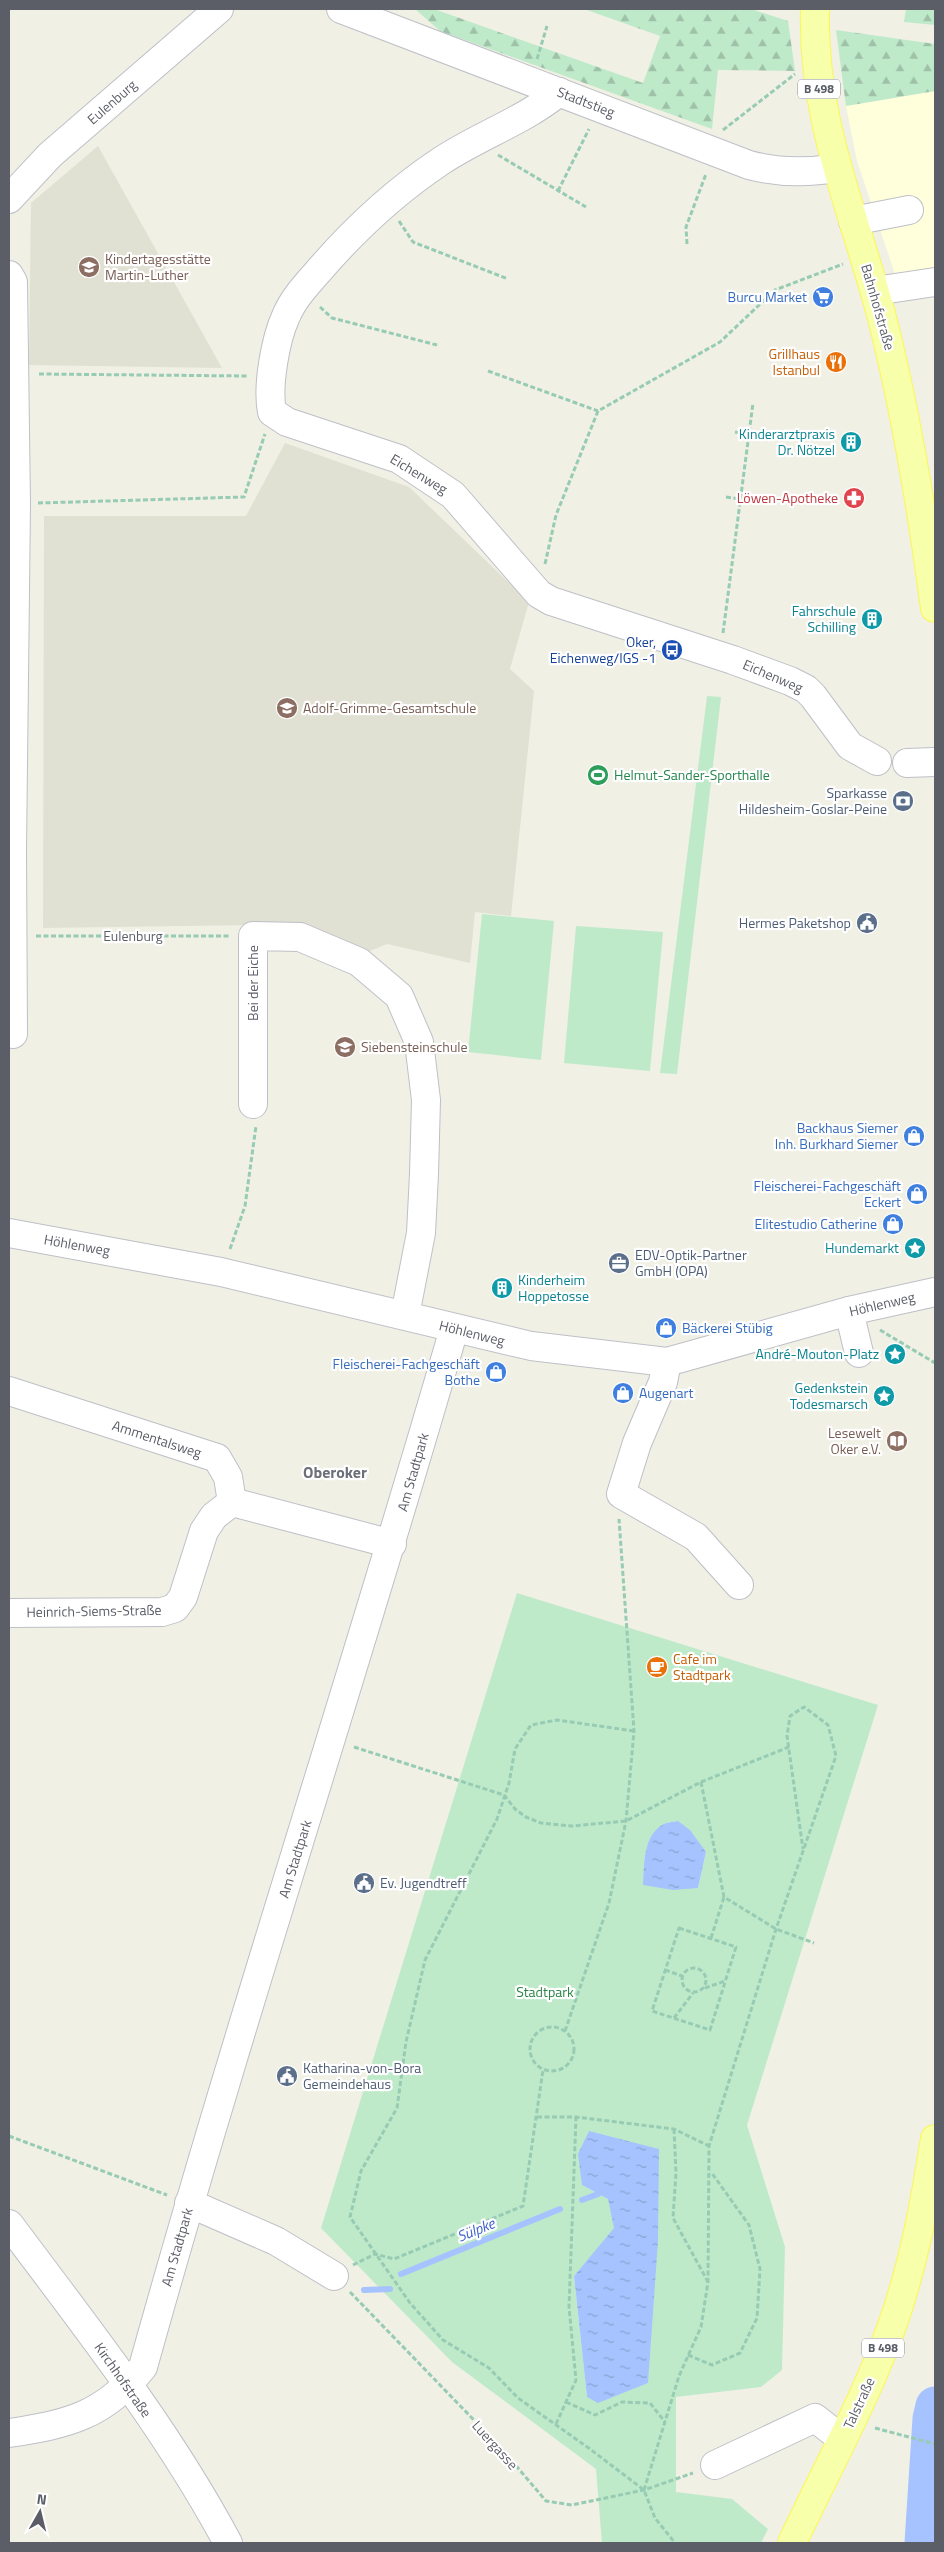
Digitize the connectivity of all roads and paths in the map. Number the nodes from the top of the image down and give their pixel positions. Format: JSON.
{"nodes":[{"id":1,"x":219,"y":9,"type":"edge"},
{"id":2,"x":340,"y":9,"type":"edge"},
{"id":3,"x":815,"y":9,"type":"edge"},
{"id":4,"x":547,"y":26,"type":"dead end"},
{"id":5,"x":799,"y":70,"type":"dead end"},
{"id":6,"x":530,"y":80,"type":"junction"},
{"id":7,"x":559,"y":92,"type":"junction"},
{"id":8,"x":600,"y":108,"type":"junction"},
{"id":9,"x":478,"y":140,"type":"junction"},
{"id":10,"x":707,"y":149,"type":"junction"},
{"id":11,"x":837,"y":168,"type":"junction"},
{"id":12,"x":558,"y":191,"type":"junction"},
{"id":13,"x":9,"y":199,"type":"edge"},
{"id":14,"x":386,"y":202,"type":"junction"},
{"id":15,"x":586,"y":207,"type":"dead end"},
{"id":16,"x":909,"y":210,"type":"dead end"},
{"id":17,"x":853,"y":221,"type":"junction"},
{"id":18,"x":687,"y":244,"type":"dead end"},
{"id":19,"x":849,"y":263,"type":"dead end"},
{"id":20,"x":9,"y":275,"type":"edge"},
{"id":21,"x":508,"y":280,"type":"dead end"},
{"id":22,"x":935,"y":282,"type":"edge"},
{"id":23,"x":303,"y":288,"type":"junction"},
{"id":24,"x":875,"y":291,"type":"junction"},
{"id":25,"x":437,"y":345,"type":"dead end"},
{"id":26,"x":488,"y":370,"type":"dead end"},
{"id":27,"x":15,"y":373,"type":"junction"},
{"id":28,"x":270,"y":376,"type":"junction"},
{"id":29,"x":753,"y":403,"type":"dead end"},
{"id":30,"x":598,"y":410,"type":"junction"},
{"id":31,"x":272,"y":412,"type":"junction"},
{"id":32,"x":734,"y":432,"type":"dead end"},
{"id":33,"x":749,"y":434,"type":"junction"},
{"id":34,"x":726,"y":497,"type":"dead end"},
{"id":35,"x":741,"y":499,"type":"junction"},
{"id":36,"x":16,"y":504,"type":"junction"},
{"id":37,"x":539,"y":594,"type":"junction"},
{"id":38,"x":935,"y":608,"type":"edge"},
{"id":39,"x":720,"y":656,"type":"junction"},
{"id":40,"x":876,"y":761,"type":"dead end"},
{"id":41,"x":935,"y":762,"type":"edge"},
{"id":42,"x":907,"y":763,"type":"dead end"},
{"id":43,"x":11,"y":852,"type":"edge"},
{"id":44,"x":254,"y":936,"type":"junction"},
{"id":45,"x":13,"y":937,"type":"junction"},
{"id":46,"x":13,"y":1034,"type":"dead end"},
{"id":47,"x":253,"y":1104,"type":"joint"},
{"id":48,"x":9,"y":1233,"type":"edge"},
{"id":49,"x":221,"y":1272,"type":"junction"},
{"id":50,"x":935,"y":1292,"type":"edge"},
{"id":51,"x":849,"y":1311,"type":"junction"},
{"id":52,"x":406,"y":1315,"type":"junction"},
{"id":53,"x":454,"y":1329,"type":"junction"},
{"id":54,"x":859,"y":1353,"type":"dead end"},
{"id":55,"x":667,"y":1362,"type":"junction"},
{"id":56,"x":935,"y":1363,"type":"edge"},
{"id":57,"x":9,"y":1391,"type":"edge"},
{"id":58,"x":621,"y":1494,"type":"junction"},
{"id":59,"x":232,"y":1502,"type":"junction"},
{"id":60,"x":392,"y":1544,"type":"junction"},
{"id":61,"x":739,"y":1584,"type":"dead end"},
{"id":62,"x":9,"y":1613,"type":"edge"},
{"id":63,"x":634,"y":1731,"type":"junction"},
{"id":64,"x":332,"y":1740,"type":"junction"},
{"id":65,"x":789,"y":1747,"type":"junction"},
{"id":66,"x":701,"y":1782,"type":"junction"},
{"id":67,"x":504,"y":1795,"type":"junction"},
{"id":68,"x":626,"y":1821,"type":"junction"},
{"id":69,"x":804,"y":1849,"type":"junction"},
{"id":70,"x":724,"y":1897,"type":"junction"},
{"id":71,"x":776,"y":1929,"type":"junction"},
{"id":72,"x":711,"y":1938,"type":"junction"},
{"id":73,"x":814,"y":1943,"type":"dead end"},
{"id":74,"x":665,"y":1970,"type":"junction"},
{"id":75,"x":682,"y":1976,"type":"junction"},
{"id":76,"x":725,"y":1981,"type":"junction"},
{"id":77,"x":704,"y":1988,"type":"junction"},
{"id":78,"x":693,"y":1993,"type":"junction"},
{"id":79,"x":674,"y":2018,"type":"junction"},
{"id":80,"x":565,"y":2031,"type":"junction"},
{"id":81,"x":543,"y":2070,"type":"junction"},
{"id":82,"x":538,"y":2117,"type":"junction"},
{"id":83,"x":576,"y":2117,"type":"junction"},
{"id":84,"x":674,"y":2129,"type":"junction"},
{"id":85,"x":9,"y":2136,"type":"edge"},
{"id":86,"x":935,"y":2139,"type":"edge"},
{"id":87,"x":709,"y":2146,"type":"junction"},
{"id":88,"x":710,"y":2170,"type":"junction"},
{"id":89,"x":189,"y":2203,"type":"junction"},
{"id":90,"x":9,"y":2224,"type":"edge"},
{"id":91,"x":375,"y":2254,"type":"junction"},
{"id":92,"x":334,"y":2276,"type":"junction"},
{"id":93,"x":708,"y":2282,"type":"junction"},
{"id":94,"x":688,"y":2356,"type":"junction"},
{"id":95,"x":129,"y":2385,"type":"junction"},
{"id":96,"x":566,"y":2402,"type":"junction"},
{"id":97,"x":665,"y":2422,"type":"junction"},
{"id":98,"x":556,"y":2424,"type":"junction"},
{"id":99,"x":847,"y":2429,"type":"junction"},
{"id":100,"x":9,"y":2433,"type":"edge"},
{"id":101,"x":935,"y":2444,"type":"edge"},
{"id":102,"x":715,"y":2465,"type":"joint"},
{"id":103,"x":644,"y":2490,"type":"junction"},
{"id":104,"x":228,"y":2543,"type":"edge"},
{"id":105,"x":675,"y":2543,"type":"edge"},
{"id":106,"x":792,"y":2543,"type":"edge"}],
"edges":[{"from":1,"to":13,"type":"street","name":"Eulenburg"},
{"from":2,"to":6,"type":"street","name":"Stadtstieg"},
{"from":3,"to":11,"type":"main road","name":"Bahnhofstraße","number":"B 498"},
{"from":4,"to":6,"type":"path"},
{"from":5,"to":10,"type":"path"},
{"from":6,"to":7,"type":"street","name":"Stadtstieg"},
{"from":7,"to":8,"type":"street","name":"Stadtstieg"},
{"from":7,"to":9,"type":"street"},
{"from":8,"to":10,"type":"street","name":"Stadtstieg"},
{"from":8,"to":12,"type":"path"},
{"from":9,"to":12,"type":"path"},
{"from":9,"to":14,"type":"street"},
{"from":10,"to":11,"type":"street","name":"Stadtstieg"},
{"from":10,"to":18,"type":"path"},
{"from":11,"to":17,"type":"main road","name":"Bahnhofstraße","number":"B 498"},
{"from":12,"to":15,"type":"path"},
{"from":14,"to":21,"type":"path"},
{"from":14,"to":23,"type":"street"},
{"from":16,"to":17,"type":"street"},
{"from":17,"to":24,"type":"main road","name":"Bahnhofstraße","number":"B 498"},
{"from":19,"to":30,"type":"path"},
{"from":20,"to":27,"type":"street"},
{"from":22,"to":24,"type":"street"},
{"from":23,"to":25,"type":"path"},
{"from":23,"to":28,"type":"street"},
{"from":24,"to":38,"type":"main road","name":"Bahnhofstraße","number":"B 498"},
{"from":26,"to":30,"type":"path"},
{"from":27,"to":28,"type":"path"},
{"from":27,"to":36,"type":"street"},
{"from":28,"to":31,"type":"street"},
{"from":29,"to":33,"type":"path"},
{"from":30,"to":37,"type":"path"},
{"from":31,"to":36,"type":"path"},
{"from":31,"to":37,"type":"street","name":"Eichenweg"},
{"from":32,"to":33,"type":"path"},
{"from":33,"to":35,"type":"path"},
{"from":34,"to":35,"type":"path"},
{"from":35,"to":39,"type":"path"},
{"from":36,"to":43,"type":"street"},
{"from":37,"to":39,"type":"street","name":"Eichenweg"},
{"from":39,"to":40,"type":"street","name":"Eichenweg"},
{"from":41,"to":42,"type":"street"},
{"from":43,"to":45,"type":"street"},
{"from":44,"to":45,"type":"path","name":"Eulenburg"},
{"from":44,"to":47,"type":"street","name":"Bei der Eiche"},
{"from":44,"to":52,"type":"street","name":"Bei der Eiche"},
{"from":45,"to":46,"type":"street"},
{"from":47,"to":49,"type":"path"},
{"from":48,"to":49,"type":"street","name":"Höhlenweg"},
{"from":49,"to":52,"type":"street","name":"Höhlenweg"},
{"from":50,"to":51,"type":"street","name":"Höhlenweg"},
{"from":51,"to":54,"type":"street"},
{"from":51,"to":55,"type":"street","name":"Höhlenweg"},
{"from":51,"to":56,"type":"path"},
{"from":52,"to":53,"type":"street","name":"Höhlenweg"},
{"from":53,"to":55,"type":"street","name":"Höhlenweg"},
{"from":53,"to":60,"type":"street","name":"Am Stadtpark"},
{"from":55,"to":58,"type":"street"},
{"from":57,"to":59,"type":"street","name":"Ammentalsweg"},
{"from":58,"to":61,"type":"street"},
{"from":58,"to":63,"type":"path"},
{"from":59,"to":60,"type":"street"},
{"from":59,"to":62,"type":"street","name":"Heinrich-Siems-Straße"},
{"from":60,"to":64,"type":"street","name":"Am Stadtpark"},
{"from":63,"to":67,"type":"path"},
{"from":63,"to":68,"type":"path"},
{"from":64,"to":67,"type":"path"},
{"from":64,"to":89,"type":"street","name":"Am Stadtpark"},
{"from":65,"to":66,"type":"path"},
{"from":65,"to":69,"type":"path"},
{"from":65,"to":69,"type":"path"},
{"from":66,"to":68,"type":"path"},
{"from":66,"to":70,"type":"path"},
{"from":67,"to":68,"type":"path"},
{"from":67,"to":91,"type":"path"},
{"from":68,"to":80,"type":"path"},
{"from":69,"to":71,"type":"path"},
{"from":70,"to":71,"type":"path"},
{"from":70,"to":72,"type":"path"},
{"from":71,"to":73,"type":"path"},
{"from":71,"to":87,"type":"path"},
{"from":72,"to":74,"type":"path"},
{"from":72,"to":76,"type":"path"},
{"from":74,"to":75,"type":"path"},
{"from":74,"to":79,"type":"path"},
{"from":75,"to":77,"type":"path"},
{"from":75,"to":78,"type":"path"},
{"from":76,"to":77,"type":"path"},
{"from":76,"to":79,"type":"path"},
{"from":77,"to":78,"type":"path"},
{"from":78,"to":79,"type":"path"},
{"from":80,"to":81,"type":"path"},
{"from":80,"to":81,"type":"path"},
{"from":81,"to":82,"type":"path"},
{"from":82,"to":83,"type":"path"},
{"from":82,"to":91,"type":"path"},
{"from":83,"to":84,"type":"path"},
{"from":83,"to":96,"type":"path"},
{"from":84,"to":87,"type":"path"},
{"from":84,"to":93,"type":"path"},
{"from":85,"to":89,"type":"path"},
{"from":86,"to":99,"type":"main road","name":"Talstraße","number":"B 498"},
{"from":87,"to":88,"type":"path"},
{"from":88,"to":93,"type":"path"},
{"from":88,"to":94,"type":"path"},
{"from":89,"to":92,"type":"street"},
{"from":89,"to":95,"type":"street","name":"Am Stadtpark"},
{"from":90,"to":95,"type":"street","name":"Kirchhofstraße"},
{"from":91,"to":92,"type":"path"},
{"from":91,"to":98,"type":"path"},
{"from":92,"to":103,"type":"path","name":"Luergasse"},
{"from":93,"to":94,"type":"path"},
{"from":94,"to":97,"type":"path"},
{"from":95,"to":100,"type":"street","name":"Am Stadtpark"},
{"from":95,"to":104,"type":"street","name":"Kirchhofstraße"},
{"from":96,"to":97,"type":"path"},
{"from":96,"to":98,"type":"path"},
{"from":97,"to":103,"type":"path"},
{"from":98,"to":103,"type":"path"},
{"from":99,"to":101,"type":"path"},
{"from":99,"to":102,"type":"street"},
{"from":99,"to":106,"type":"main road","name":"Talstraße","number":"B 498"},
{"from":102,"to":103,"type":"path","name":"Luergasse"},
{"from":103,"to":105,"type":"path"}]}
